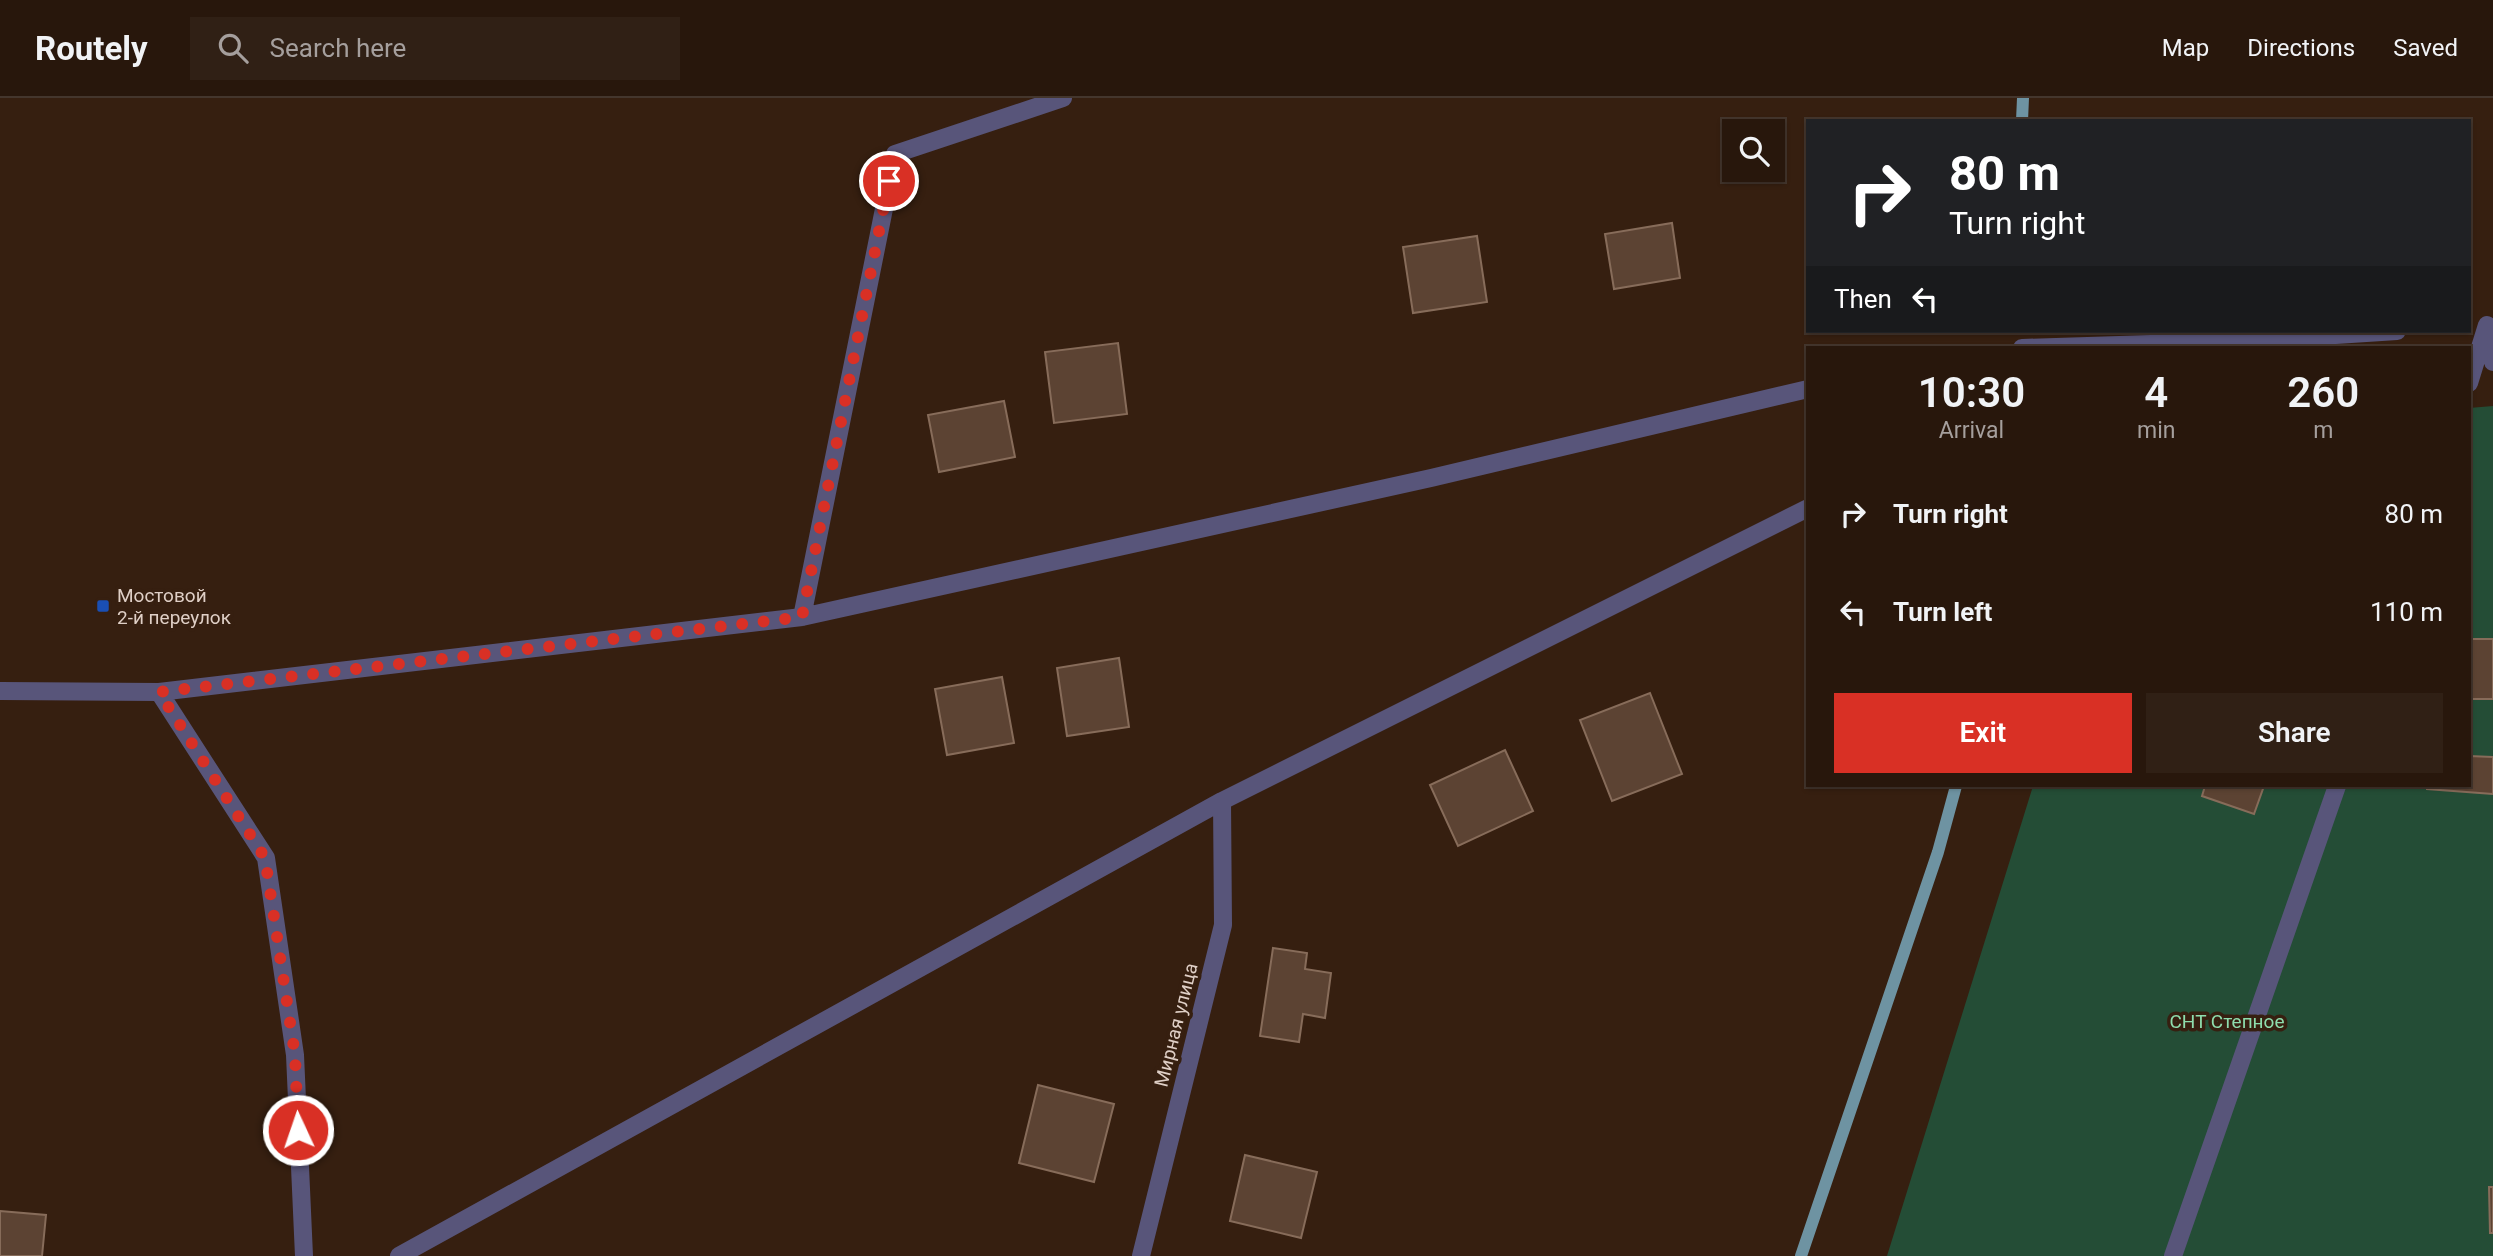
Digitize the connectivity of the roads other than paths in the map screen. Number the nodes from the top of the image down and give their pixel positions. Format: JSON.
{"nodes":[{"id":1,"x":1063,"y":98,"type":"edge"},
{"id":2,"x":2483,"y":325,"type":"edge"},
{"id":3,"x":2367,"y":333,"type":"edge"},
{"id":4,"x":2089,"y":346,"type":"edge"},
{"id":5,"x":2493,"y":362,"type":"edge"},
{"id":6,"x":2471,"y":375,"type":"edge"},
{"id":7,"x":1806,"y":389,"type":"edge"},
{"id":8,"x":1806,"y":509,"type":"edge"},
{"id":9,"x":802,"y":617,"type":"junction"},
{"id":10,"x":0,"y":691,"type":"edge"},
{"id":11,"x":159,"y":692,"type":"junction"},
{"id":12,"x":2337,"y":787,"type":"edge"},
{"id":13,"x":1222,"y":801,"type":"junction"},
{"id":14,"x":304,"y":1256,"type":"edge"},
{"id":15,"x":399,"y":1256,"type":"edge"},
{"id":16,"x":1141,"y":1256,"type":"edge"},
{"id":17,"x":2173,"y":1256,"type":"edge"}],
"edges":[{"from":1,"to":9,"type":"street"},
{"from":2,"to":5,"type":"street"},
{"from":2,"to":6,"type":"street"},
{"from":3,"to":4,"type":"street"},
{"from":7,"to":9,"type":"street"},
{"from":8,"to":13,"type":"street"},
{"from":9,"to":11,"type":"street"},
{"from":10,"to":11,"type":"street"},
{"from":11,"to":14,"type":"street"},
{"from":12,"to":17,"type":"street"},
{"from":13,"to":15,"type":"street"},
{"from":13,"to":16,"type":"street","name":"Мирная улица"}]}
